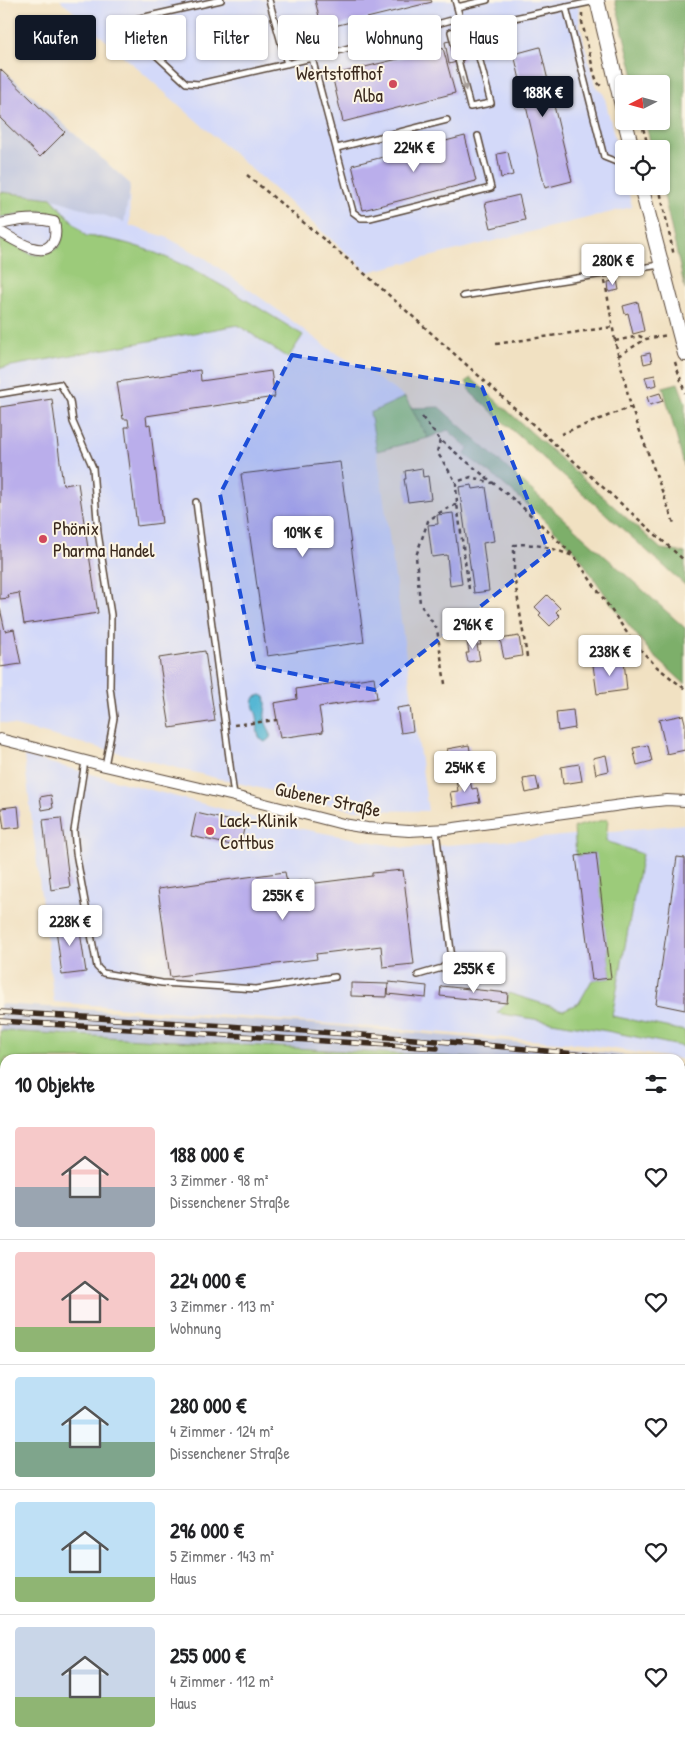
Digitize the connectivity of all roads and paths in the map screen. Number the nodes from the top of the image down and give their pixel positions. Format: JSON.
{"nodes":[{"id":1,"x":221,"y":0,"type":"edge"},
{"id":2,"x":269,"y":0,"type":"edge"},
{"id":3,"x":455,"y":0,"type":"edge"},
{"id":4,"x":487,"y":0,"type":"edge"},
{"id":5,"x":597,"y":0,"type":"edge"},
{"id":6,"x":582,"y":4,"type":"junction"},
{"id":7,"x":457,"y":7,"type":"junction"},
{"id":8,"x":566,"y":7,"type":"junction"},
{"id":9,"x":459,"y":15,"type":"edge"},
{"id":10,"x":517,"y":17,"type":"edge"},
{"id":11,"x":451,"y":20,"type":"edge"},
{"id":12,"x":338,"y":51,"type":"edge"},
{"id":13,"x":304,"y":60,"type":"edge"},
{"id":14,"x":313,"y":60,"type":"edge"},
{"id":15,"x":458,"y":60,"type":"edge"},
{"id":16,"x":480,"y":60,"type":"edge"},
{"id":17,"x":287,"y":64,"type":"junction"},
{"id":18,"x":615,"y":76,"type":"edge"},
{"id":19,"x":606,"y":90,"type":"dead end"},
{"id":20,"x":447,"y":120,"type":"dead end"},
{"id":21,"x":478,"y":136,"type":"dead end"},
{"id":22,"x":337,"y":148,"type":"junction"},
{"id":23,"x":615,"y":161,"type":"edge"},
{"id":24,"x":248,"y":175,"type":"dead end"},
{"id":25,"x":643,"y":195,"type":"edge"},
{"id":26,"x":661,"y":195,"type":"edge"},
{"id":27,"x":0,"y":224,"type":"edge"},
{"id":28,"x":0,"y":232,"type":"edge"},
{"id":29,"x":660,"y":265,"type":"junction"},
{"id":30,"x":676,"y":265,"type":"dead end"},
{"id":31,"x":604,"y":274,"type":"junction"},
{"id":32,"x":463,"y":296,"type":"dead end"},
{"id":33,"x":612,"y":327,"type":"junction"},
{"id":34,"x":677,"y":336,"type":"edge"},
{"id":35,"x":646,"y":339,"type":"junction"},
{"id":36,"x":615,"y":341,"type":"junction"},
{"id":37,"x":496,"y":344,"type":"dead end"},
{"id":38,"x":685,"y":354,"type":"edge"},
{"id":39,"x":618,"y":356,"type":"junction"},
{"id":40,"x":0,"y":394,"type":"edge"},
{"id":41,"x":631,"y":407,"type":"junction"},
{"id":42,"x":422,"y":417,"type":"dead end"},
{"id":43,"x":561,"y":434,"type":"dead end"},
{"id":44,"x":440,"y":440,"type":"junction"},
{"id":45,"x":456,"y":482,"type":"junction"},
{"id":46,"x":493,"y":484,"type":"junction"},
{"id":47,"x":196,"y":502,"type":"dead end"},
{"id":48,"x":457,"y":504,"type":"junction"},
{"id":49,"x":676,"y":526,"type":"dead end"},
{"id":50,"x":574,"y":556,"type":"junction"},
{"id":51,"x":685,"y":560,"type":"edge"},
{"id":52,"x":469,"y":589,"type":"dead end"},
{"id":53,"x":527,"y":657,"type":"dead end"},
{"id":54,"x":446,"y":684,"type":"dead end"},
{"id":55,"x":685,"y":689,"type":"edge"},
{"id":56,"x":277,"y":720,"type":"dead end"},
{"id":57,"x":225,"y":726,"type":"junction"},
{"id":58,"x":0,"y":739,"type":"edge"},
{"id":59,"x":85,"y":761,"type":"junction"},
{"id":60,"x":105,"y":766,"type":"junction"},
{"id":61,"x":234,"y":796,"type":"junction"},
{"id":62,"x":685,"y":801,"type":"edge"},
{"id":63,"x":436,"y":830,"type":"junction"},
{"id":64,"x":418,"y":975,"type":"dead end"},
{"id":65,"x":334,"y":977,"type":"dead end"}],
"edges":[{"from":1,"to":17,"type":"lane"},
{"from":2,"to":17,"type":"lane"},
{"from":3,"to":7,"type":"lane"},
{"from":4,"to":7,"type":"lane"},
{"from":5,"to":6,"type":"lane"},
{"from":5,"to":18,"type":"main road"},
{"from":6,"to":8,"type":"lane"},
{"from":6,"to":19,"type":"path"},
{"from":7,"to":9,"type":"lane"},
{"from":8,"to":10,"type":"lane"},
{"from":8,"to":23,"type":"lane"},
{"from":11,"to":12,"type":"lane"},
{"from":13,"to":17,"type":"lane"},
{"from":14,"to":22,"type":"lane"},
{"from":15,"to":16,"type":"lane","one_way":true},
{"from":20,"to":22,"type":"lane"},
{"from":21,"to":22,"type":"lane"},
{"from":24,"to":51,"type":"path"},
{"from":25,"to":29,"type":"main road"},
{"from":26,"to":30,"type":"path"},
{"from":27,"to":28,"type":"street"},
{"from":29,"to":31,"type":"lane"},
{"from":29,"to":34,"type":"main road"},
{"from":31,"to":32,"type":"lane"},
{"from":31,"to":33,"type":"path"},
{"from":33,"to":36,"type":"path"},
{"from":33,"to":37,"type":"path"},
{"from":34,"to":35,"type":"path"},
{"from":34,"to":38,"type":"main road"},
{"from":35,"to":36,"type":"path"},
{"from":35,"to":39,"type":"path"},
{"from":36,"to":39,"type":"path"},
{"from":39,"to":41,"type":"path"},
{"from":40,"to":60,"type":"lane"},
{"from":41,"to":43,"type":"path"},
{"from":41,"to":49,"type":"path"},
{"from":42,"to":44,"type":"path"},
{"from":44,"to":45,"type":"path"},
{"from":44,"to":46,"type":"path"},
{"from":45,"to":46,"type":"path"},
{"from":45,"to":48,"type":"path"},
{"from":46,"to":50,"type":"path"},
{"from":47,"to":57,"type":"lane"},
{"from":48,"to":52,"type":"path"},
{"from":48,"to":54,"type":"path"},
{"from":50,"to":53,"type":"path"},
{"from":50,"to":55,"type":"path"},
{"from":56,"to":57,"type":"path"},
{"from":57,"to":61,"type":"lane"},
{"from":58,"to":59,"type":"street","name":"Gubener Straße"},
{"from":59,"to":60,"type":"street","name":"Gubener Straße"},
{"from":59,"to":65,"type":"lane"},
{"from":60,"to":61,"type":"street","name":"Gubener Straße"},
{"from":61,"to":63,"type":"street","name":"Gubener Straße"},
{"from":62,"to":63,"type":"street","name":"Gubener Straße"},
{"from":63,"to":64,"type":"lane"}]}
